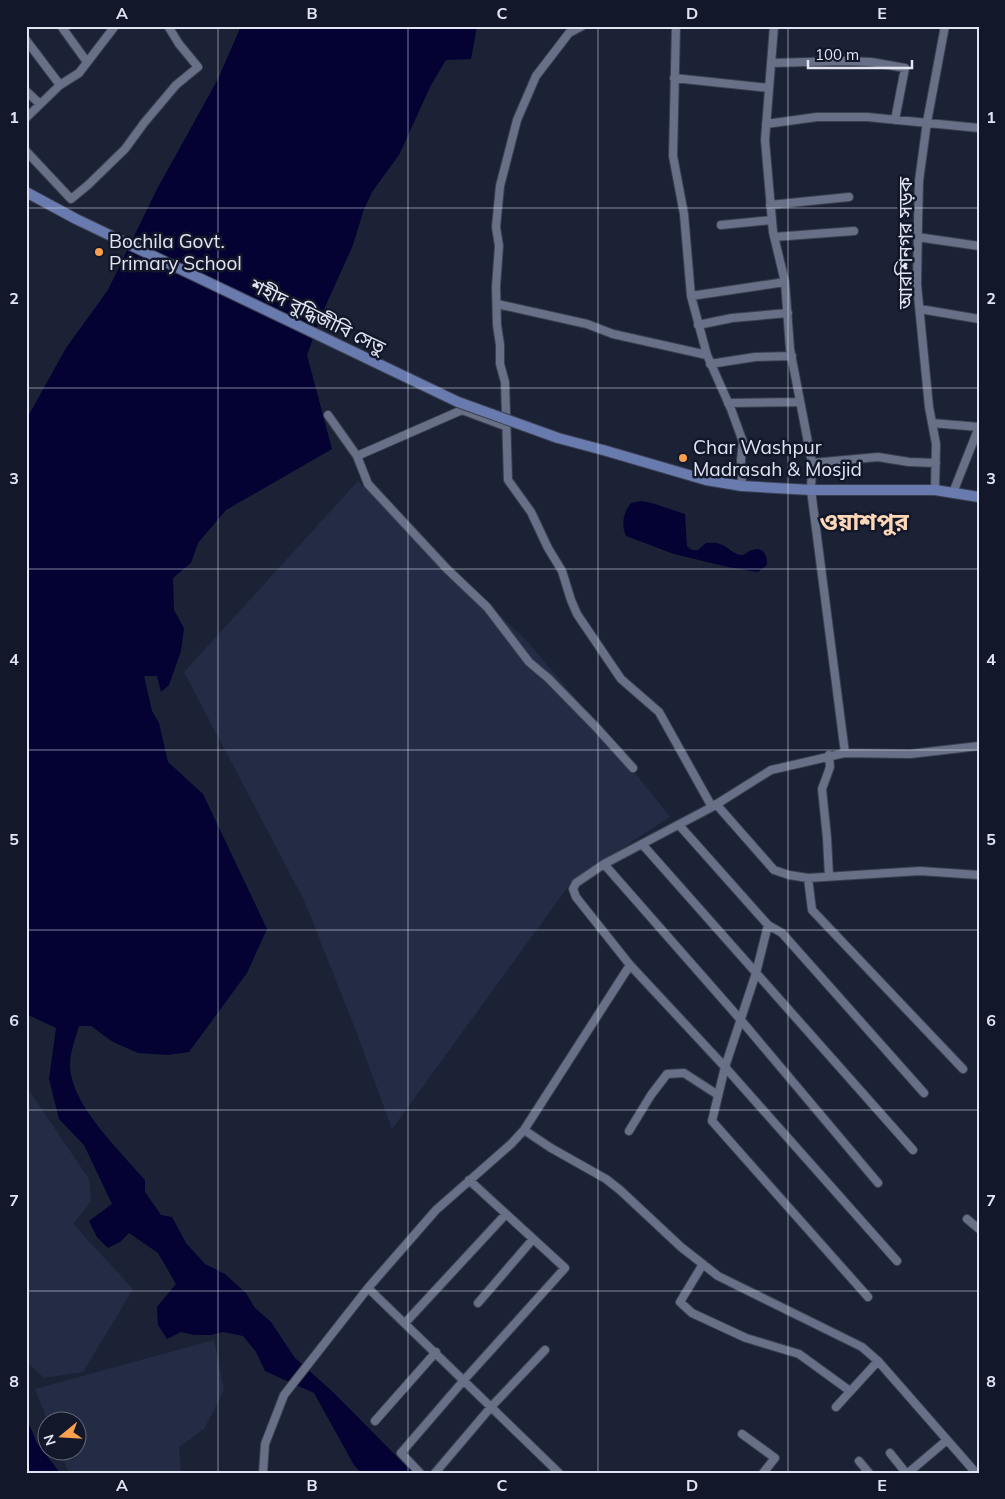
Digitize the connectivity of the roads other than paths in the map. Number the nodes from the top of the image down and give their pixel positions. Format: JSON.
{"nodes":[{"id":1,"x":61,"y":26,"type":"edge"},
{"id":2,"x":115,"y":26,"type":"edge"},
{"id":3,"x":168,"y":26,"type":"edge"},
{"id":4,"x":582,"y":26,"type":"edge"},
{"id":5,"x":676,"y":26,"type":"edge"},
{"id":6,"x":774,"y":26,"type":"edge"},
{"id":7,"x":945,"y":26,"type":"edge"},
{"id":8,"x":26,"y":40,"type":"edge"},
{"id":9,"x":87,"y":62,"type":"junction"},
{"id":10,"x":772,"y":63,"type":"junction"},
{"id":11,"x":674,"y":78,"type":"junction"},
{"id":12,"x":60,"y":85,"type":"junction"},
{"id":13,"x":769,"y":88,"type":"junction"},
{"id":14,"x":26,"y":91,"type":"edge"},
{"id":15,"x":40,"y":104,"type":"junction"},
{"id":16,"x":26,"y":118,"type":"edge"},
{"id":17,"x":894,"y":120,"type":"junction"},
{"id":18,"x":927,"y":122,"type":"junction"},
{"id":19,"x":766,"y":124,"type":"junction"},
{"id":20,"x":979,"y":128,"type":"edge"},
{"id":21,"x":26,"y":152,"type":"edge"},
{"id":22,"x":26,"y":192,"type":"edge"},
{"id":23,"x":848,"y":196,"type":"dead end"},
{"id":24,"x":770,"y":205,"type":"junction"},
{"id":25,"x":772,"y":220,"type":"junction"},
{"id":26,"x":721,"y":225,"type":"dead end"},
{"id":27,"x":854,"y":230,"type":"dead end"},
{"id":28,"x":774,"y":237,"type":"junction"},
{"id":29,"x":918,"y":237,"type":"junction"},
{"id":30,"x":979,"y":246,"type":"edge"},
{"id":31,"x":785,"y":282,"type":"junction"},
{"id":32,"x":691,"y":296,"type":"junction"},
{"id":33,"x":497,"y":304,"type":"junction"},
{"id":34,"x":920,"y":309,"type":"junction"},
{"id":35,"x":788,"y":313,"type":"junction"},
{"id":36,"x":979,"y":319,"type":"edge"},
{"id":37,"x":698,"y":325,"type":"junction"},
{"id":38,"x":707,"y":355,"type":"junction"},
{"id":39,"x":792,"y":356,"type":"junction"},
{"id":40,"x":710,"y":364,"type":"junction"},
{"id":41,"x":800,"y":402,"type":"junction"},
{"id":42,"x":728,"y":403,"type":"junction"},
{"id":43,"x":328,"y":415,"type":"dead end"},
{"id":44,"x":932,"y":423,"type":"junction"},
{"id":45,"x":506,"y":426,"type":"junction"},
{"id":46,"x":979,"y":427,"type":"edge"},
{"id":47,"x":357,"y":456,"type":"junction"},
{"id":48,"x":812,"y":463,"type":"junction"},
{"id":49,"x":936,"y":463,"type":"junction"},
{"id":50,"x":742,"y":486,"type":"junction"},
{"id":51,"x":811,"y":490,"type":"junction"},
{"id":52,"x":935,"y":490,"type":"junction"},
{"id":53,"x":954,"y":490,"type":"dead end"},
{"id":54,"x":979,"y":498,"type":"edge"},
{"id":55,"x":979,"y":746,"type":"edge"},
{"id":56,"x":845,"y":753,"type":"junction"},
{"id":57,"x":829,"y":756,"type":"junction"},
{"id":58,"x":633,"y":768,"type":"dead end"},
{"id":59,"x":714,"y":806,"type":"junction"},
{"id":60,"x":679,"y":825,"type":"junction"},
{"id":61,"x":642,"y":844,"type":"junction"},
{"id":62,"x":604,"y":864,"type":"junction"},
{"id":63,"x":979,"y":875,"type":"edge"},
{"id":64,"x":829,"y":876,"type":"junction"},
{"id":65,"x":808,"y":878,"type":"junction"},
{"id":66,"x":768,"y":924,"type":"junction"},
{"id":67,"x":630,"y":965,"type":"junction"},
{"id":68,"x":756,"y":973,"type":"junction"},
{"id":69,"x":740,"y":1018,"type":"junction"},
{"id":70,"x":725,"y":1067,"type":"junction"},
{"id":71,"x":964,"y":1069,"type":"dead end"},
{"id":72,"x":924,"y":1093,"type":"dead end"},
{"id":73,"x":718,"y":1095,"type":"junction"},
{"id":74,"x":524,"y":1130,"type":"junction"},
{"id":75,"x":628,"y":1131,"type":"dead end"},
{"id":76,"x":913,"y":1150,"type":"dead end"},
{"id":77,"x":469,"y":1180,"type":"junction"},
{"id":78,"x":878,"y":1183,"type":"dead end"},
{"id":79,"x":506,"y":1214,"type":"junction"},
{"id":80,"x":967,"y":1218,"type":"dead end"},
{"id":81,"x":979,"y":1229,"type":"edge"},
{"id":82,"x":533,"y":1238,"type":"junction"},
{"id":83,"x":897,"y":1261,"type":"dead end"},
{"id":84,"x":703,"y":1264,"type":"junction"},
{"id":85,"x":368,"y":1288,"type":"junction"},
{"id":86,"x":868,"y":1298,"type":"dead end"},
{"id":87,"x":478,"y":1303,"type":"dead end"},
{"id":88,"x":405,"y":1323,"type":"junction"},
{"id":89,"x":544,"y":1350,"type":"dead end"},
{"id":90,"x":436,"y":1352,"type":"junction"},
{"id":91,"x":878,"y":1361,"type":"junction"},
{"id":92,"x":464,"y":1380,"type":"junction"},
{"id":93,"x":850,"y":1392,"type":"junction"},
{"id":94,"x":491,"y":1407,"type":"junction"},
{"id":95,"x":836,"y":1407,"type":"dead end"},
{"id":96,"x":375,"y":1421,"type":"dead end"},
{"id":97,"x":742,"y":1434,"type":"dead end"},
{"id":98,"x":947,"y":1440,"type":"junction"},
{"id":99,"x":890,"y":1453,"type":"dead end"},
{"id":100,"x":859,"y":1461,"type":"dead end"},
{"id":101,"x":263,"y":1473,"type":"edge"},
{"id":102,"x":420,"y":1473,"type":"edge"},
{"id":103,"x":435,"y":1473,"type":"edge"},
{"id":104,"x":559,"y":1473,"type":"edge"},
{"id":105,"x":763,"y":1473,"type":"edge"},
{"id":106,"x":869,"y":1473,"type":"edge"},
{"id":107,"x":907,"y":1473,"type":"edge"},
{"id":108,"x":976,"y":1473,"type":"edge"}],
"edges":[{"from":1,"to":9,"type":"street"},
{"from":2,"to":9,"type":"street"},
{"from":3,"to":21,"type":"street"},
{"from":4,"to":33,"type":"street"},
{"from":5,"to":11,"type":"street"},
{"from":6,"to":10,"type":"street"},
{"from":7,"to":18,"type":"street","name":"আরশিনগর সড়ক"},
{"from":8,"to":12,"type":"street"},
{"from":9,"to":12,"type":"street"},
{"from":10,"to":13,"type":"street"},
{"from":10,"to":17,"type":"street"},
{"from":11,"to":13,"type":"street"},
{"from":11,"to":32,"type":"street"},
{"from":12,"to":15,"type":"street"},
{"from":13,"to":19,"type":"street"},
{"from":14,"to":15,"type":"street"},
{"from":15,"to":16,"type":"street"},
{"from":17,"to":18,"type":"street"},
{"from":17,"to":19,"type":"street"},
{"from":18,"to":20,"type":"street"},
{"from":18,"to":29,"type":"street","name":"আরশিনগর সড়ক"},
{"from":19,"to":24,"type":"street"},
{"from":22,"to":50,"type":"main road","name":"শহীদ বুদ্ধিজীবি সেতু","bridge":true},
{"from":23,"to":24,"type":"street"},
{"from":24,"to":25,"type":"street"},
{"from":25,"to":26,"type":"street"},
{"from":25,"to":28,"type":"street"},
{"from":27,"to":28,"type":"street"},
{"from":28,"to":31,"type":"street"},
{"from":29,"to":30,"type":"street"},
{"from":29,"to":34,"type":"street","name":"আরশিনগর সড়ক"},
{"from":31,"to":32,"type":"street"},
{"from":31,"to":35,"type":"street"},
{"from":32,"to":37,"type":"street"},
{"from":33,"to":38,"type":"street"},
{"from":33,"to":45,"type":"street"},
{"from":34,"to":36,"type":"street"},
{"from":34,"to":44,"type":"street","name":"আরশিনগর সড়ক"},
{"from":35,"to":37,"type":"street"},
{"from":35,"to":39,"type":"street"},
{"from":37,"to":38,"type":"street"},
{"from":38,"to":40,"type":"street"},
{"from":39,"to":40,"type":"street"},
{"from":39,"to":41,"type":"street"},
{"from":40,"to":42,"type":"street"},
{"from":41,"to":42,"type":"street"},
{"from":41,"to":48,"type":"street"},
{"from":42,"to":50,"type":"street"},
{"from":43,"to":47,"type":"street"},
{"from":44,"to":46,"type":"street"},
{"from":44,"to":49,"type":"street","name":"আরশিনগর সড়ক"},
{"from":45,"to":47,"type":"street"},
{"from":45,"to":59,"type":"street"},
{"from":46,"to":53,"type":"street"},
{"from":47,"to":58,"type":"street"},
{"from":48,"to":49,"type":"street"},
{"from":48,"to":51,"type":"street"},
{"from":49,"to":52,"type":"street","name":"আরশিনগর সড়ক"},
{"from":50,"to":51,"type":"main road","name":"শহীদ বুদ্ধিজীবি সেতু"},
{"from":51,"to":52,"type":"main road","name":"শহীদ বুদ্ধিজীবি সেতু"},
{"from":51,"to":56,"type":"street"},
{"from":52,"to":54,"type":"main road","name":"শহীদ বুদ্ধিজীবি সেতু"},
{"from":55,"to":56,"type":"street"},
{"from":56,"to":57,"type":"street"},
{"from":57,"to":59,"type":"street"},
{"from":57,"to":64,"type":"street"},
{"from":59,"to":60,"type":"street"},
{"from":59,"to":65,"type":"street"},
{"from":60,"to":61,"type":"street"},
{"from":60,"to":66,"type":"street"},
{"from":61,"to":62,"type":"street"},
{"from":61,"to":68,"type":"street"},
{"from":62,"to":67,"type":"street"},
{"from":62,"to":69,"type":"street"},
{"from":63,"to":64,"type":"street"},
{"from":64,"to":65,"type":"street"},
{"from":65,"to":71,"type":"street"},
{"from":66,"to":68,"type":"street"},
{"from":66,"to":72,"type":"street"},
{"from":67,"to":70,"type":"street"},
{"from":67,"to":74,"type":"street"},
{"from":68,"to":69,"type":"street"},
{"from":68,"to":76,"type":"street"},
{"from":69,"to":70,"type":"street"},
{"from":69,"to":78,"type":"street"},
{"from":70,"to":73,"type":"street"},
{"from":70,"to":83,"type":"street"},
{"from":73,"to":75,"type":"street"},
{"from":73,"to":86,"type":"street"},
{"from":74,"to":77,"type":"street"},
{"from":74,"to":84,"type":"street"},
{"from":77,"to":79,"type":"street"},
{"from":77,"to":85,"type":"street"},
{"from":79,"to":82,"type":"street"},
{"from":79,"to":88,"type":"street"},
{"from":80,"to":81,"type":"street"},
{"from":82,"to":87,"type":"street"},
{"from":82,"to":92,"type":"street"},
{"from":84,"to":91,"type":"street"},
{"from":84,"to":93,"type":"street"},
{"from":85,"to":88,"type":"street"},
{"from":85,"to":101,"type":"street"},
{"from":88,"to":90,"type":"street"},
{"from":89,"to":94,"type":"street"},
{"from":90,"to":92,"type":"street"},
{"from":90,"to":96,"type":"street"},
{"from":91,"to":93,"type":"street"},
{"from":91,"to":98,"type":"street"},
{"from":92,"to":94,"type":"street"},
{"from":92,"to":102,"type":"street"},
{"from":93,"to":95,"type":"street"},
{"from":94,"to":103,"type":"street"},
{"from":94,"to":104,"type":"street"},
{"from":97,"to":105,"type":"street"},
{"from":98,"to":107,"type":"street"},
{"from":98,"to":108,"type":"street"},
{"from":99,"to":107,"type":"street"},
{"from":100,"to":106,"type":"street"}]}
